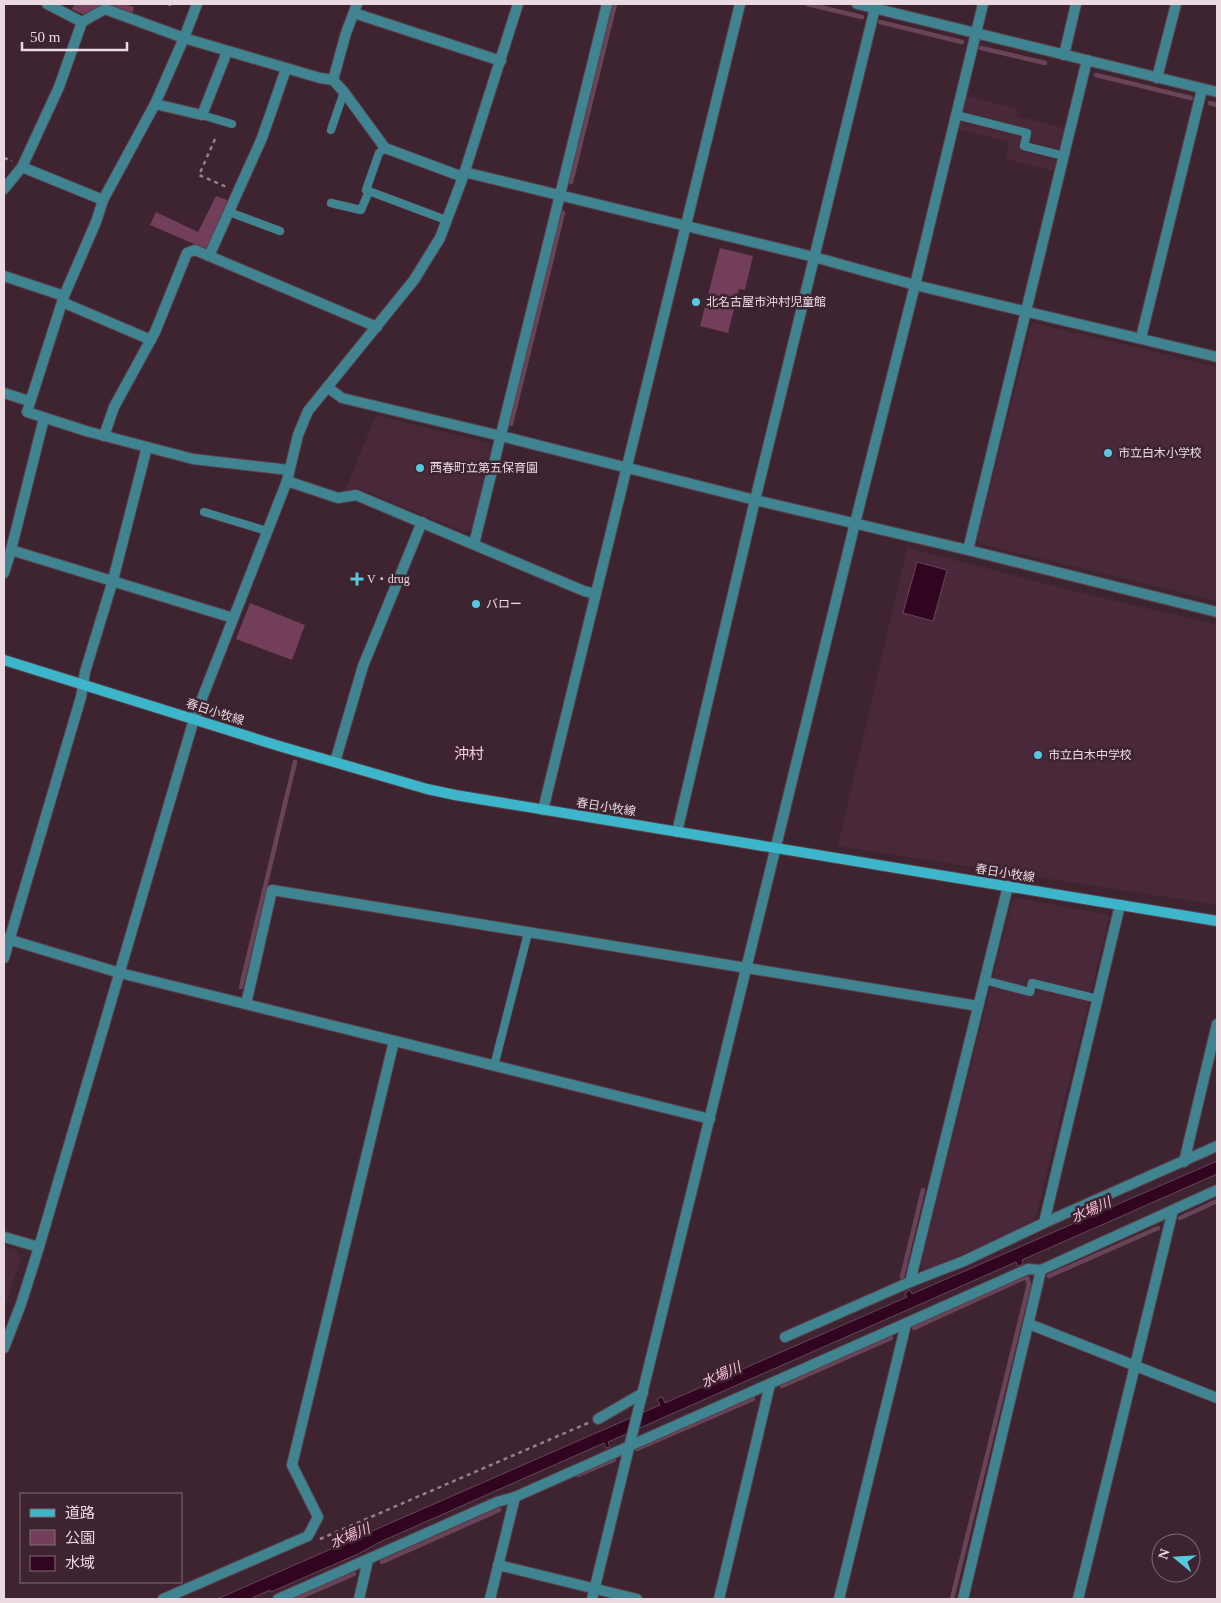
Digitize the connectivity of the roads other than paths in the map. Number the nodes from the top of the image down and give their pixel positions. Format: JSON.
{"nodes":[{"id":1,"x":47,"y":4,"type":"edge"},
{"id":2,"x":197,"y":4,"type":"edge"},
{"id":3,"x":518,"y":4,"type":"edge"},
{"id":4,"x":607,"y":4,"type":"edge"},
{"id":5,"x":740,"y":4,"type":"edge"},
{"id":6,"x":856,"y":4,"type":"edge"},
{"id":7,"x":983,"y":4,"type":"edge"},
{"id":8,"x":1076,"y":4,"type":"edge"},
{"id":9,"x":1176,"y":4,"type":"edge"},
{"id":10,"x":356,"y":8,"type":"edge"},
{"id":11,"x":875,"y":8,"type":"junction"},
{"id":12,"x":82,"y":22,"type":"junction"},
{"id":13,"x":976,"y":33,"type":"junction"},
{"id":14,"x":184,"y":38,"type":"junction"},
{"id":15,"x":227,"y":52,"type":"junction"},
{"id":16,"x":1064,"y":55,"type":"junction"},
{"id":17,"x":1087,"y":60,"type":"junction"},
{"id":18,"x":501,"y":62,"type":"junction"},
{"id":19,"x":286,"y":69,"type":"junction"},
{"id":20,"x":1157,"y":78,"type":"junction"},
{"id":21,"x":332,"y":80,"type":"junction"},
{"id":22,"x":1202,"y":89,"type":"junction"},
{"id":23,"x":344,"y":92,"type":"junction"},
{"id":24,"x":1217,"y":92,"type":"edge"},
{"id":25,"x":155,"y":104,"type":"junction"},
{"id":26,"x":202,"y":115,"type":"junction"},
{"id":27,"x":956,"y":115,"type":"junction"},
{"id":28,"x":232,"y":124,"type":"dead end"},
{"id":29,"x":331,"y":130,"type":"dead end"},
{"id":30,"x":385,"y":148,"type":"junction"},
{"id":31,"x":1064,"y":156,"type":"junction"},
{"id":32,"x":22,"y":167,"type":"junction"},
{"id":33,"x":464,"y":174,"type":"junction"},
{"id":34,"x":4,"y":189,"type":"edge"},
{"id":35,"x":369,"y":191,"type":"junction"},
{"id":36,"x":560,"y":195,"type":"junction"},
{"id":37,"x":103,"y":200,"type":"junction"},
{"id":38,"x":331,"y":203,"type":"dead end"},
{"id":39,"x":229,"y":212,"type":"junction"},
{"id":40,"x":446,"y":220,"type":"junction"},
{"id":41,"x":687,"y":225,"type":"junction"},
{"id":42,"x":280,"y":230,"type":"dead end"},
{"id":43,"x":209,"y":256,"type":"junction"},
{"id":44,"x":814,"y":257,"type":"junction"},
{"id":45,"x":4,"y":276,"type":"edge"},
{"id":46,"x":916,"y":285,"type":"junction"},
{"id":47,"x":63,"y":299,"type":"junction"},
{"id":48,"x":1026,"y":311,"type":"junction"},
{"id":49,"x":377,"y":327,"type":"junction"},
{"id":50,"x":1141,"y":338,"type":"junction"},
{"id":51,"x":151,"y":340,"type":"junction"},
{"id":52,"x":1217,"y":356,"type":"edge"},
{"id":53,"x":327,"y":387,"type":"junction"},
{"id":54,"x":4,"y":393,"type":"edge"},
{"id":55,"x":29,"y":402,"type":"junction"},
{"id":56,"x":44,"y":418,"type":"junction"},
{"id":57,"x":104,"y":436,"type":"junction"},
{"id":58,"x":501,"y":436,"type":"junction"},
{"id":59,"x":148,"y":447,"type":"junction"},
{"id":60,"x":627,"y":467,"type":"junction"},
{"id":61,"x":288,"y":476,"type":"junction"},
{"id":62,"x":755,"y":500,"type":"junction"},
{"id":63,"x":204,"y":512,"type":"dead end"},
{"id":64,"x":422,"y":522,"type":"junction"},
{"id":65,"x":855,"y":523,"type":"junction"},
{"id":66,"x":268,"y":531,"type":"junction"},
{"id":67,"x":474,"y":544,"type":"junction"},
{"id":68,"x":9,"y":547,"type":"edge"},
{"id":69,"x":968,"y":550,"type":"junction"},
{"id":70,"x":4,"y":573,"type":"edge"},
{"id":71,"x":113,"y":580,"type":"junction"},
{"id":72,"x":595,"y":594,"type":"junction"},
{"id":73,"x":1217,"y":612,"type":"edge"},
{"id":74,"x":234,"y":618,"type":"junction"},
{"id":75,"x":4,"y":660,"type":"edge"},
{"id":76,"x":83,"y":684,"type":"junction"},
{"id":77,"x":194,"y":719,"type":"junction"},
{"id":78,"x":335,"y":762,"type":"junction"},
{"id":79,"x":543,"y":810,"type":"junction"},
{"id":80,"x":677,"y":832,"type":"junction"},
{"id":81,"x":776,"y":848,"type":"junction"},
{"id":82,"x":1008,"y":886,"type":"junction"},
{"id":83,"x":1120,"y":905,"type":"junction"},
{"id":84,"x":1217,"y":921,"type":"edge"},
{"id":85,"x":528,"y":933,"type":"junction"},
{"id":86,"x":6,"y":939,"type":"edge"},
{"id":87,"x":4,"y":958,"type":"edge"},
{"id":88,"x":746,"y":969,"type":"junction"},
{"id":89,"x":120,"y":973,"type":"junction"},
{"id":90,"x":984,"y":980,"type":"junction"},
{"id":91,"x":1098,"y":999,"type":"junction"},
{"id":92,"x":246,"y":1004,"type":"junction"},
{"id":93,"x":978,"y":1006,"type":"junction"},
{"id":94,"x":1217,"y":1024,"type":"edge"},
{"id":95,"x":394,"y":1041,"type":"junction"},
{"id":96,"x":494,"y":1066,"type":"junction"},
{"id":97,"x":710,"y":1119,"type":"junction"},
{"id":98,"x":1217,"y":1146,"type":"edge"},
{"id":99,"x":1184,"y":1162,"type":"junction"},
{"id":100,"x":1217,"y":1190,"type":"edge"},
{"id":101,"x":1173,"y":1210,"type":"junction"},
{"id":102,"x":1044,"y":1223,"type":"junction"},
{"id":103,"x":4,"y":1237,"type":"edge"},
{"id":104,"x":39,"y":1247,"type":"junction"},
{"id":105,"x":1041,"y":1270,"type":"junction"},
{"id":106,"x":910,"y":1282,"type":"junction"},
{"id":107,"x":906,"y":1324,"type":"junction"},
{"id":108,"x":1029,"y":1324,"type":"junction"},
{"id":109,"x":786,"y":1337,"type":"dead end"},
{"id":110,"x":4,"y":1348,"type":"edge"},
{"id":111,"x":1135,"y":1366,"type":"junction"},
{"id":112,"x":770,"y":1384,"type":"junction"},
{"id":113,"x":642,"y":1396,"type":"junction"},
{"id":114,"x":1217,"y":1398,"type":"edge"},
{"id":115,"x":598,"y":1419,"type":"road end"},
{"id":116,"x":630,"y":1442,"type":"junction"},
{"id":117,"x":514,"y":1497,"type":"junction"},
{"id":118,"x":368,"y":1560,"type":"junction"},
{"id":119,"x":498,"y":1565,"type":"junction"},
{"id":120,"x":593,"y":1594,"type":"edge"},
{"id":121,"x":163,"y":1599,"type":"edge"},
{"id":122,"x":278,"y":1599,"type":"edge"},
{"id":123,"x":359,"y":1599,"type":"edge"},
{"id":124,"x":490,"y":1599,"type":"edge"},
{"id":125,"x":637,"y":1599,"type":"edge"},
{"id":126,"x":718,"y":1599,"type":"edge"},
{"id":127,"x":839,"y":1599,"type":"edge"},
{"id":128,"x":963,"y":1599,"type":"edge"},
{"id":129,"x":1078,"y":1599,"type":"edge"}],
"edges":[{"from":1,"to":12,"type":"street"},
{"from":2,"to":14,"type":"street"},
{"from":3,"to":18,"type":"street"},
{"from":4,"to":36,"type":"street"},
{"from":5,"to":41,"type":"street"},
{"from":6,"to":11,"type":"street"},
{"from":7,"to":13,"type":"street"},
{"from":8,"to":16,"type":"street"},
{"from":9,"to":20,"type":"street"},
{"from":10,"to":18,"type":"street"},
{"from":10,"to":21,"type":"street"},
{"from":11,"to":13,"type":"street"},
{"from":11,"to":44,"type":"street"},
{"from":12,"to":14,"type":"street"},
{"from":12,"to":32,"type":"street"},
{"from":13,"to":16,"type":"street"},
{"from":13,"to":27,"type":"street"},
{"from":14,"to":15,"type":"street"},
{"from":14,"to":25,"type":"street"},
{"from":15,"to":19,"type":"street"},
{"from":15,"to":26,"type":"street"},
{"from":16,"to":17,"type":"street"},
{"from":17,"to":20,"type":"street"},
{"from":17,"to":31,"type":"street"},
{"from":18,"to":33,"type":"street"},
{"from":19,"to":21,"type":"street"},
{"from":19,"to":39,"type":"street"},
{"from":20,"to":22,"type":"street"},
{"from":21,"to":23,"type":"street"},
{"from":22,"to":24,"type":"street"},
{"from":22,"to":50,"type":"street"},
{"from":23,"to":29,"type":"lane"},
{"from":23,"to":30,"type":"street"},
{"from":25,"to":26,"type":"street"},
{"from":25,"to":37,"type":"street"},
{"from":26,"to":28,"type":"lane"},
{"from":27,"to":31,"type":"lane"},
{"from":27,"to":46,"type":"street"},
{"from":30,"to":33,"type":"street"},
{"from":30,"to":35,"type":"lane"},
{"from":31,"to":48,"type":"street"},
{"from":32,"to":34,"type":"street"},
{"from":32,"to":37,"type":"street"},
{"from":33,"to":36,"type":"street"},
{"from":33,"to":40,"type":"street"},
{"from":35,"to":38,"type":"lane"},
{"from":35,"to":40,"type":"lane"},
{"from":36,"to":41,"type":"street"},
{"from":36,"to":58,"type":"street"},
{"from":37,"to":47,"type":"street"},
{"from":39,"to":42,"type":"lane"},
{"from":39,"to":43,"type":"street"},
{"from":40,"to":49,"type":"street"},
{"from":41,"to":44,"type":"street"},
{"from":41,"to":60,"type":"street"},
{"from":43,"to":49,"type":"street"},
{"from":43,"to":51,"type":"street"},
{"from":44,"to":46,"type":"street"},
{"from":44,"to":62,"type":"street"},
{"from":45,"to":47,"type":"street"},
{"from":46,"to":48,"type":"street"},
{"from":46,"to":65,"type":"street"},
{"from":47,"to":51,"type":"street"},
{"from":47,"to":55,"type":"street"},
{"from":48,"to":50,"type":"street"},
{"from":48,"to":69,"type":"street"},
{"from":49,"to":53,"type":"street"},
{"from":50,"to":52,"type":"street"},
{"from":51,"to":57,"type":"street"},
{"from":53,"to":58,"type":"street"},
{"from":53,"to":61,"type":"street"},
{"from":54,"to":55,"type":"street"},
{"from":55,"to":56,"type":"street"},
{"from":56,"to":57,"type":"street"},
{"from":56,"to":68,"type":"street"},
{"from":57,"to":59,"type":"street"},
{"from":58,"to":60,"type":"street"},
{"from":58,"to":67,"type":"street"},
{"from":59,"to":61,"type":"street"},
{"from":59,"to":71,"type":"street"},
{"from":60,"to":62,"type":"street"},
{"from":60,"to":72,"type":"street"},
{"from":61,"to":64,"type":"street"},
{"from":61,"to":66,"type":"street"},
{"from":62,"to":65,"type":"street"},
{"from":62,"to":80,"type":"street"},
{"from":63,"to":66,"type":"lane"},
{"from":64,"to":67,"type":"street"},
{"from":64,"to":78,"type":"street"},
{"from":65,"to":69,"type":"street"},
{"from":65,"to":81,"type":"street"},
{"from":66,"to":74,"type":"street"},
{"from":67,"to":72,"type":"street"},
{"from":68,"to":70,"type":"street"},
{"from":68,"to":71,"type":"street"},
{"from":69,"to":73,"type":"street"},
{"from":71,"to":74,"type":"street"},
{"from":71,"to":76,"type":"street"},
{"from":72,"to":79,"type":"street"},
{"from":74,"to":77,"type":"street"},
{"from":75,"to":76,"type":"main road","name":"春日小牧線"},
{"from":76,"to":77,"type":"main road","name":"春日小牧線"},
{"from":76,"to":86,"type":"street"},
{"from":77,"to":78,"type":"main road","name":"春日小牧線"},
{"from":77,"to":89,"type":"street"},
{"from":78,"to":79,"type":"main road","name":"春日小牧線"},
{"from":79,"to":80,"type":"main road","name":"春日小牧線"},
{"from":80,"to":81,"type":"main road","name":"春日小牧線"},
{"from":81,"to":82,"type":"main road","name":"春日小牧線"},
{"from":81,"to":88,"type":"street"},
{"from":82,"to":83,"type":"main road","name":"春日小牧線"},
{"from":82,"to":90,"type":"street"},
{"from":83,"to":84,"type":"main road","name":"春日小牧線"},
{"from":83,"to":91,"type":"street"},
{"from":85,"to":88,"type":"street"},
{"from":85,"to":92,"type":"street"},
{"from":85,"to":96,"type":"lane"},
{"from":86,"to":87,"type":"street"},
{"from":86,"to":89,"type":"street"},
{"from":88,"to":93,"type":"street"},
{"from":88,"to":97,"type":"street"},
{"from":89,"to":92,"type":"street"},
{"from":89,"to":104,"type":"street"},
{"from":90,"to":91,"type":"lane"},
{"from":90,"to":93,"type":"street"},
{"from":91,"to":102,"type":"street"},
{"from":92,"to":95,"type":"street"},
{"from":93,"to":106,"type":"street"},
{"from":94,"to":99,"type":"street"},
{"from":95,"to":96,"type":"street"},
{"from":95,"to":121,"type":"street"},
{"from":96,"to":97,"type":"street"},
{"from":97,"to":113,"type":"street"},
{"from":98,"to":99,"type":"street"},
{"from":99,"to":102,"type":"street"},
{"from":100,"to":101,"type":"street"},
{"from":101,"to":105,"type":"street"},
{"from":101,"to":111,"type":"street"},
{"from":102,"to":106,"type":"street"},
{"from":103,"to":104,"type":"street"},
{"from":104,"to":110,"type":"street"},
{"from":105,"to":107,"type":"street"},
{"from":105,"to":108,"type":"street"},
{"from":106,"to":109,"type":"street"},
{"from":107,"to":112,"type":"street"},
{"from":107,"to":127,"type":"street"},
{"from":108,"to":111,"type":"street"},
{"from":108,"to":128,"type":"street"},
{"from":111,"to":114,"type":"street"},
{"from":111,"to":129,"type":"street"},
{"from":112,"to":116,"type":"street"},
{"from":112,"to":126,"type":"street"},
{"from":113,"to":115,"type":"street"},
{"from":113,"to":116,"type":"street"},
{"from":116,"to":117,"type":"street"},
{"from":116,"to":120,"type":"street"},
{"from":117,"to":118,"type":"street"},
{"from":117,"to":119,"type":"street"},
{"from":118,"to":122,"type":"street"},
{"from":118,"to":123,"type":"street"},
{"from":119,"to":120,"type":"street"},
{"from":119,"to":124,"type":"street"},
{"from":120,"to":125,"type":"street"}]}
